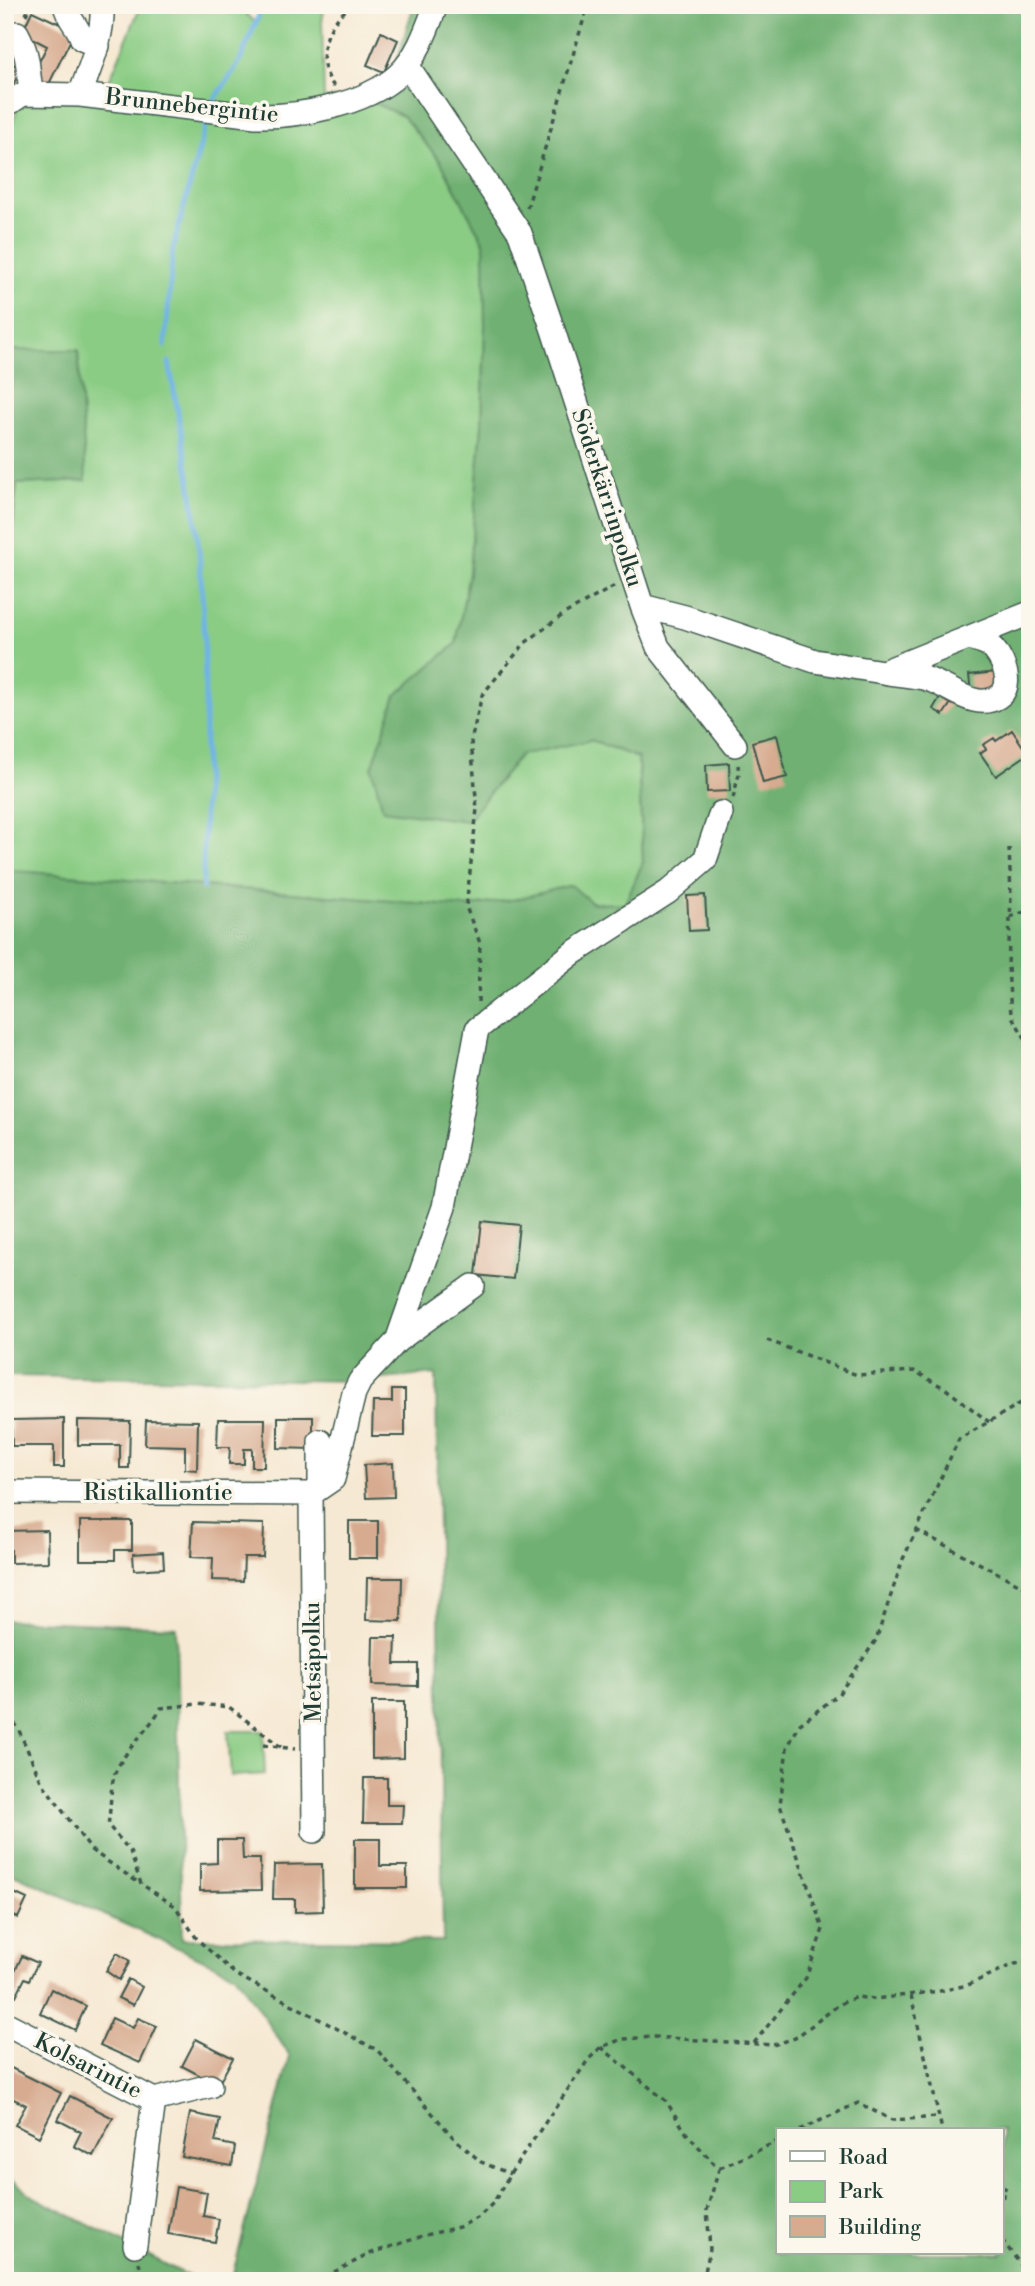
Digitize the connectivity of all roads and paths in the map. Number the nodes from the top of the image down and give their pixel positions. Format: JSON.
{"nodes":[{"id":1,"x":65,"y":5,"type":"edge"},
{"id":2,"x":102,"y":5,"type":"edge"},
{"id":3,"x":354,"y":5,"type":"edge"},
{"id":4,"x":436,"y":5,"type":"edge"},
{"id":5,"x":587,"y":5,"type":"edge"},
{"id":6,"x":18,"y":33,"type":"dead end"},
{"id":7,"x":98,"y":46,"type":"junction"},
{"id":8,"x":407,"y":65,"type":"junction"},
{"id":9,"x":80,"y":95,"type":"junction"},
{"id":10,"x":20,"y":98,"type":"edge"},
{"id":11,"x":345,"y":102,"type":"junction"},
{"id":12,"x":520,"y":233,"type":"junction"},
{"id":13,"x":632,"y":576,"type":"junction"},
{"id":14,"x":642,"y":606,"type":"junction"},
{"id":15,"x":1030,"y":613,"type":"edge"},
{"id":16,"x":968,"y":638,"type":"junction"},
{"id":17,"x":883,"y":673,"type":"junction"},
{"id":18,"x":735,"y":745,"type":"joint"},
{"id":19,"x":721,"y":813,"type":"joint"},
{"id":20,"x":1009,"y":848,"type":"dead end"},
{"id":21,"x":1030,"y":910,"type":"edge"},
{"id":22,"x":1010,"y":917,"type":"junction"},
{"id":23,"x":477,"y":1029,"type":"junction"},
{"id":24,"x":1030,"y":1046,"type":"edge"},
{"id":25,"x":473,"y":1286,"type":"dead end"},
{"id":26,"x":766,"y":1340,"type":"dead end"},
{"id":27,"x":397,"y":1341,"type":"junction"},
{"id":28,"x":1030,"y":1390,"type":"edge"},
{"id":29,"x":989,"y":1422,"type":"junction"},
{"id":30,"x":320,"y":1441,"type":"dead end"},
{"id":31,"x":316,"y":1491,"type":"junction"},
{"id":32,"x":5,"y":1492,"type":"edge"},
{"id":33,"x":916,"y":1530,"type":"junction"},
{"id":34,"x":1030,"y":1590,"type":"edge"},
{"id":35,"x":5,"y":1717,"type":"edge"},
{"id":36,"x":263,"y":1745,"type":"dead end"},
{"id":37,"x":281,"y":1747,"type":"junction"},
{"id":38,"x":314,"y":1751,"type":"junction"},
{"id":39,"x":314,"y":1830,"type":"dead end"},
{"id":40,"x":141,"y":1884,"type":"junction"},
{"id":41,"x":1030,"y":1960,"type":"edge"},
{"id":42,"x":911,"y":1995,"type":"junction"},
{"id":43,"x":5,"y":2023,"type":"edge"},
{"id":44,"x":754,"y":2043,"type":"junction"},
{"id":45,"x":601,"y":2047,"type":"junction"},
{"id":46,"x":210,"y":2086,"type":"dead end"},
{"id":47,"x":154,"y":2100,"type":"junction"},
{"id":48,"x":939,"y":2117,"type":"junction"},
{"id":49,"x":804,"y":2128,"type":"edge"},
{"id":50,"x":942,"y":2128,"type":"edge"},
{"id":51,"x":776,"y":2142,"type":"edge"},
{"id":52,"x":719,"y":2169,"type":"junction"},
{"id":53,"x":510,"y":2174,"type":"junction"},
{"id":54,"x":1004,"y":2243,"type":"edge"},
{"id":55,"x":135,"y":2245,"type":"dead end"},
{"id":56,"x":1030,"y":2277,"type":"edge"},
{"id":57,"x":316,"y":2281,"type":"edge"},
{"id":58,"x":714,"y":2281,"type":"edge"}],
"edges":[{"from":1,"to":7,"type":"street"},
{"from":2,"to":7,"type":"street"},
{"from":3,"to":11,"type":"path"},
{"from":4,"to":8,"type":"street","name":"Brunnebergintie"},
{"from":5,"to":12,"type":"path"},
{"from":6,"to":10,"type":"street"},
{"from":7,"to":9,"type":"street"},
{"from":8,"to":11,"type":"street","name":"Brunnebergintie"},
{"from":8,"to":12,"type":"street","name":"Söderkärrinpolku"},
{"from":9,"to":10,"type":"street","name":"Brunnebergintie"},
{"from":9,"to":11,"type":"street","name":"Brunnebergintie"},
{"from":12,"to":13,"type":"street","name":"Söderkärrinpolku"},
{"from":13,"to":14,"type":"street","name":"Söderkärrinpolku"},
{"from":13,"to":23,"type":"path"},
{"from":14,"to":17,"type":"street","name":"Söderkärrinpolku"},
{"from":14,"to":18,"type":"street"},
{"from":15,"to":16,"type":"street"},
{"from":16,"to":17,"type":"street"},
{"from":16,"to":17,"type":"street","name":"Söderkärrinpolku"},
{"from":18,"to":19,"type":"path"},
{"from":19,"to":23,"type":"street"},
{"from":20,"to":22,"type":"path"},
{"from":21,"to":22,"type":"path"},
{"from":22,"to":24,"type":"path"},
{"from":23,"to":27,"type":"street"},
{"from":25,"to":27,"type":"street"},
{"from":26,"to":29,"type":"path"},
{"from":27,"to":31,"type":"street"},
{"from":28,"to":29,"type":"path"},
{"from":29,"to":33,"type":"path"},
{"from":30,"to":31,"type":"street","name":"Metsäpolku"},
{"from":31,"to":32,"type":"street","name":"Ristikalliontie"},
{"from":31,"to":38,"type":"street","name":"Metsäpolku"},
{"from":33,"to":34,"type":"path"},
{"from":33,"to":44,"type":"path"},
{"from":35,"to":40,"type":"path"},
{"from":36,"to":37,"type":"path"},
{"from":37,"to":38,"type":"path"},
{"from":37,"to":40,"type":"path"},
{"from":38,"to":39,"type":"street","name":"Metsäpolku"},
{"from":40,"to":53,"type":"path"},
{"from":41,"to":42,"type":"path"},
{"from":42,"to":44,"type":"path"},
{"from":42,"to":48,"type":"path"},
{"from":43,"to":47,"type":"street","name":"Kolsarintie"},
{"from":44,"to":45,"type":"path"},
{"from":45,"to":52,"type":"path"},
{"from":45,"to":53,"type":"path"},
{"from":46,"to":47,"type":"street"},
{"from":47,"to":55,"type":"street","name":"Kolsarintie"},
{"from":48,"to":49,"type":"path"},
{"from":48,"to":50,"type":"path"},
{"from":51,"to":52,"type":"path"},
{"from":52,"to":58,"type":"path"},
{"from":53,"to":57,"type":"path"},
{"from":54,"to":56,"type":"path"}]}
